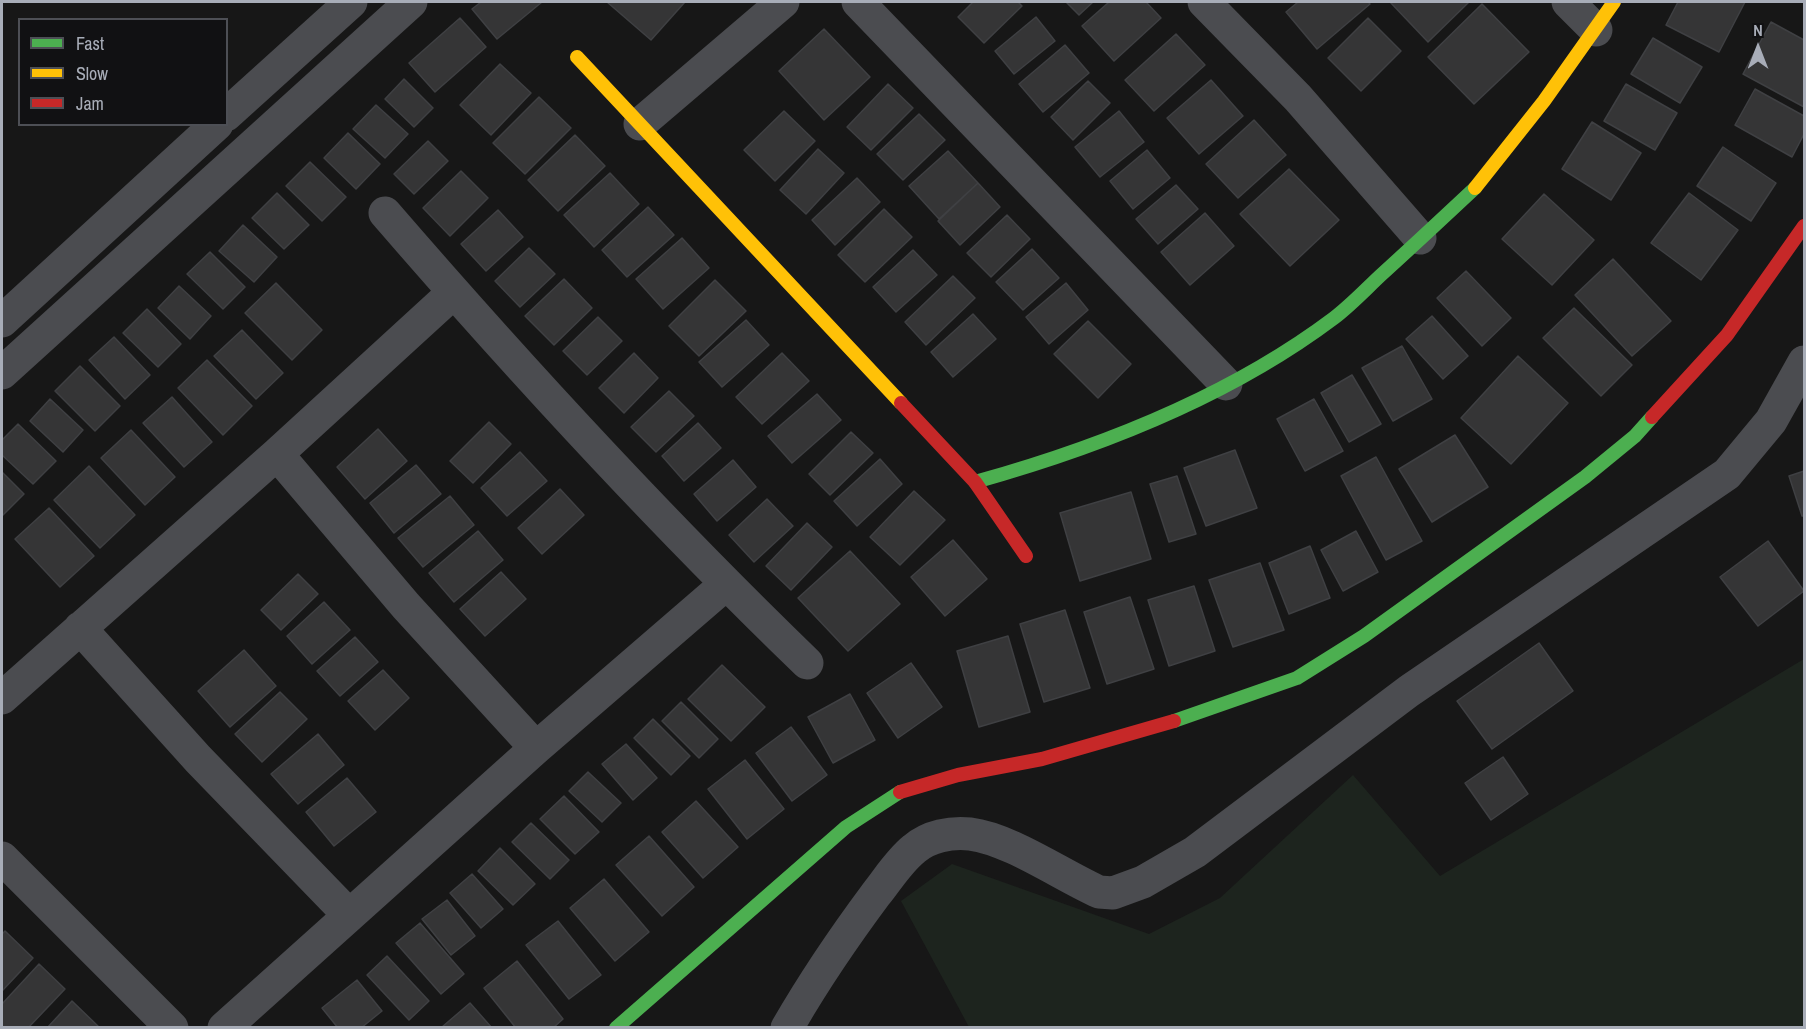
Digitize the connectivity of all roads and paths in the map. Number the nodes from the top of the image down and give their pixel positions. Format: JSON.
{"nodes":[{"id":1,"x":351,"y":2,"type":"edge"},
{"id":2,"x":783,"y":2,"type":"edge"},
{"id":3,"x":858,"y":2,"type":"edge"},
{"id":4,"x":1204,"y":2,"type":"edge"},
{"id":5,"x":1568,"y":2,"type":"edge"},
{"id":6,"x":1614,"y":2,"type":"edge"},
{"id":7,"x":393,"y":7,"type":"edge"},
{"id":8,"x":1596,"y":30,"type":"junction"},
{"id":9,"x":577,"y":57,"type":"dead end"},
{"id":10,"x":228,"y":113,"type":"edge"},
{"id":11,"x":640,"y":124,"type":"junction"},
{"id":12,"x":214,"y":126,"type":"edge"},
{"id":13,"x":385,"y":213,"type":"dead end"},
{"id":14,"x":1804,"y":226,"type":"edge"},
{"id":15,"x":1420,"y":238,"type":"junction"},
{"id":16,"x":454,"y":292,"type":"junction"},
{"id":17,"x":2,"y":321,"type":"edge"},
{"id":18,"x":1804,"y":362,"type":"edge"},
{"id":19,"x":2,"y":373,"type":"edge"},
{"id":20,"x":1226,"y":384,"type":"junction"},
{"id":21,"x":277,"y":454,"type":"junction"},
{"id":22,"x":975,"y":482,"type":"junction"},
{"id":23,"x":1026,"y":556,"type":"dead end"},
{"id":24,"x":726,"y":584,"type":"junction"},
{"id":25,"x":80,"y":628,"type":"junction"},
{"id":26,"x":807,"y":663,"type":"dead end"},
{"id":27,"x":3,"y":694,"type":"edge"},
{"id":28,"x":536,"y":748,"type":"junction"},
{"id":29,"x":2,"y":858,"type":"edge"},
{"id":30,"x":349,"y":915,"type":"junction"},
{"id":31,"x":172,"y":1028,"type":"edge"},
{"id":32,"x":224,"y":1028,"type":"edge"},
{"id":33,"x":616,"y":1028,"type":"edge"},
{"id":34,"x":787,"y":1028,"type":"edge"}],
"edges":[{"from":1,"to":10,"type":"street"},
{"from":2,"to":11,"type":"street"},
{"from":3,"to":20,"type":"street"},
{"from":4,"to":15,"type":"street"},
{"from":5,"to":8,"type":"street"},
{"from":6,"to":8,"type":"street"},
{"from":7,"to":19,"type":"street"},
{"from":8,"to":15,"type":"street"},
{"from":9,"to":11,"type":"street"},
{"from":11,"to":22,"type":"street"},
{"from":12,"to":17,"type":"street"},
{"from":13,"to":16,"type":"street"},
{"from":14,"to":33,"type":"street"},
{"from":15,"to":20,"type":"street"},
{"from":16,"to":21,"type":"street"},
{"from":16,"to":24,"type":"street"},
{"from":18,"to":34,"type":"street"},
{"from":20,"to":22,"type":"street"},
{"from":21,"to":25,"type":"street"},
{"from":21,"to":28,"type":"street"},
{"from":22,"to":23,"type":"street"},
{"from":24,"to":26,"type":"street"},
{"from":24,"to":28,"type":"street"},
{"from":25,"to":27,"type":"street"},
{"from":25,"to":30,"type":"street"},
{"from":28,"to":30,"type":"street"},
{"from":29,"to":31,"type":"street"},
{"from":30,"to":32,"type":"street"}]}
